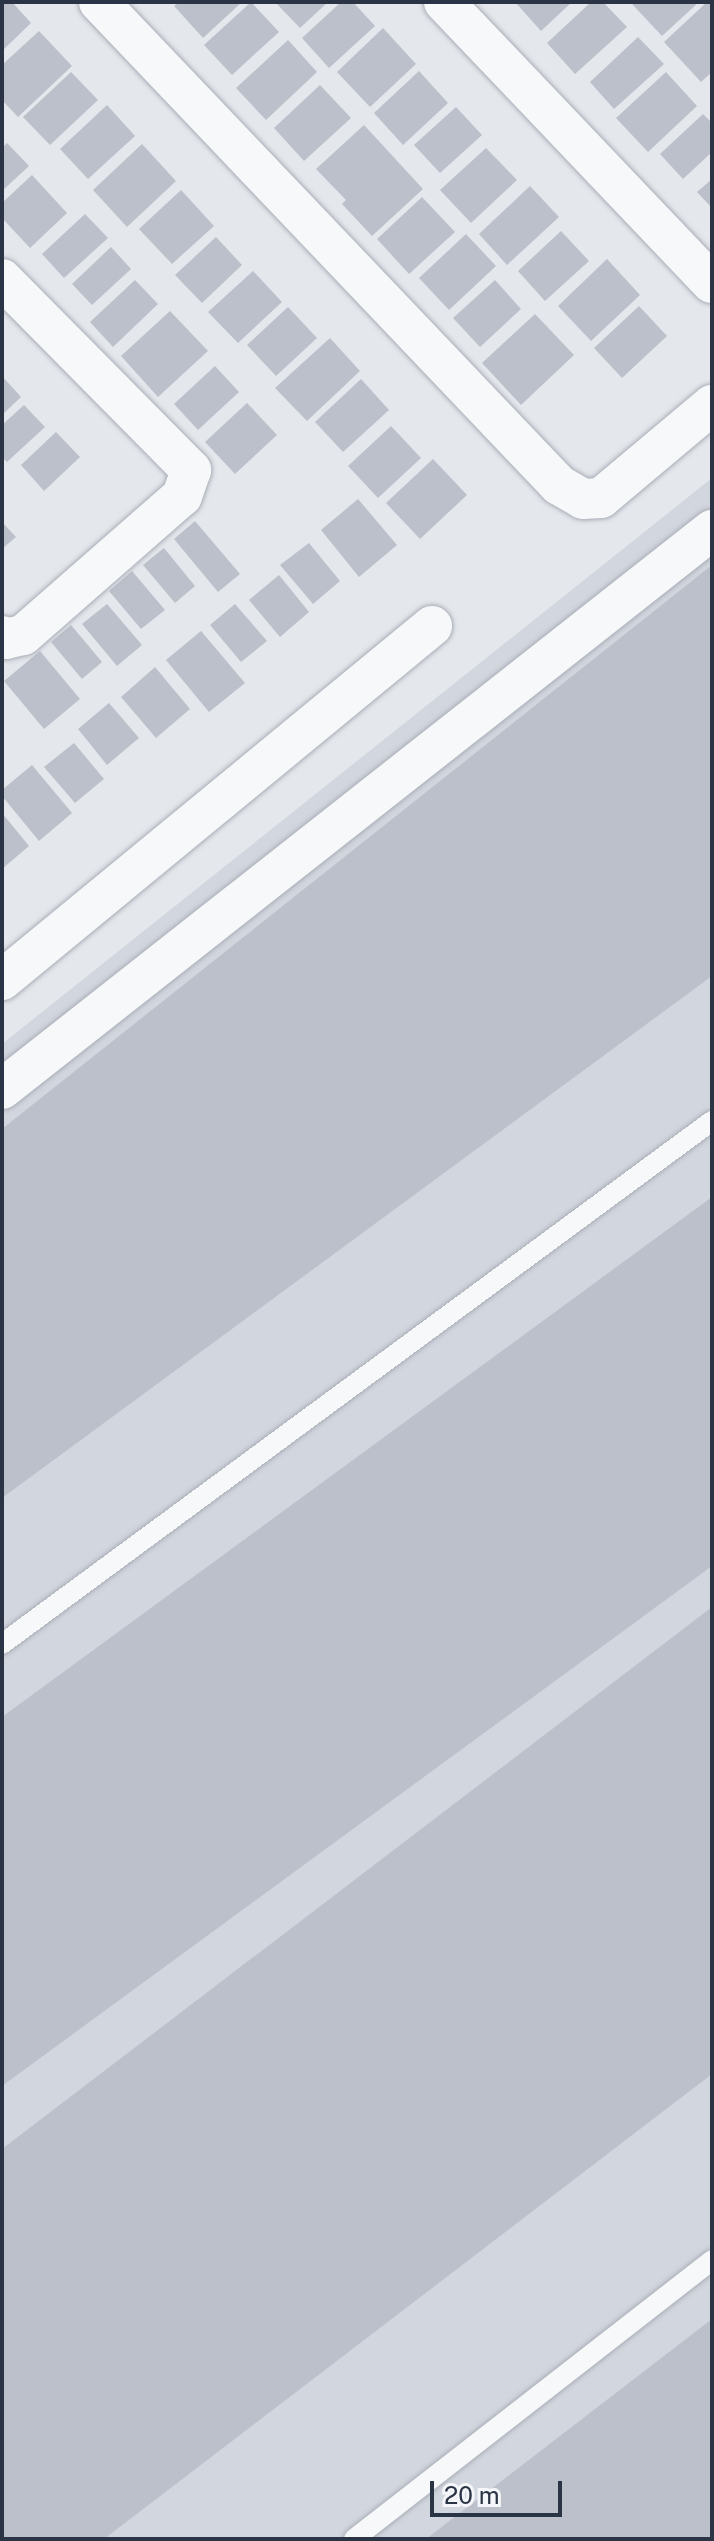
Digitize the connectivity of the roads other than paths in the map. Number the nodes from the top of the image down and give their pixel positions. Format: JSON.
{"nodes":[{"id":1,"x":99,"y":2,"type":"edge"},
{"id":2,"x":444,"y":2,"type":"edge"},
{"id":3,"x":2,"y":279,"type":"edge"},
{"id":4,"x":712,"y":283,"type":"edge"},
{"id":5,"x":712,"y":405,"type":"edge"},
{"id":6,"x":712,"y":530,"type":"edge"},
{"id":7,"x":432,"y":626,"type":"dead end"},
{"id":8,"x":2,"y":636,"type":"edge"},
{"id":9,"x":2,"y":980,"type":"edge"},
{"id":10,"x":2,"y":1089,"type":"edge"},
{"id":11,"x":712,"y":1121,"type":"edge"},
{"id":12,"x":2,"y":1644,"type":"edge"},
{"id":13,"x":712,"y":2260,"type":"edge"},
{"id":14,"x":354,"y":2539,"type":"edge"}],
"edges":[{"from":1,"to":5,"type":"street"},
{"from":2,"to":4,"type":"street"},
{"from":3,"to":8,"type":"street"},
{"from":6,"to":10,"type":"street"},
{"from":7,"to":9,"type":"street"},
{"from":11,"to":12,"type":"lane"},
{"from":13,"to":14,"type":"lane"}]}
